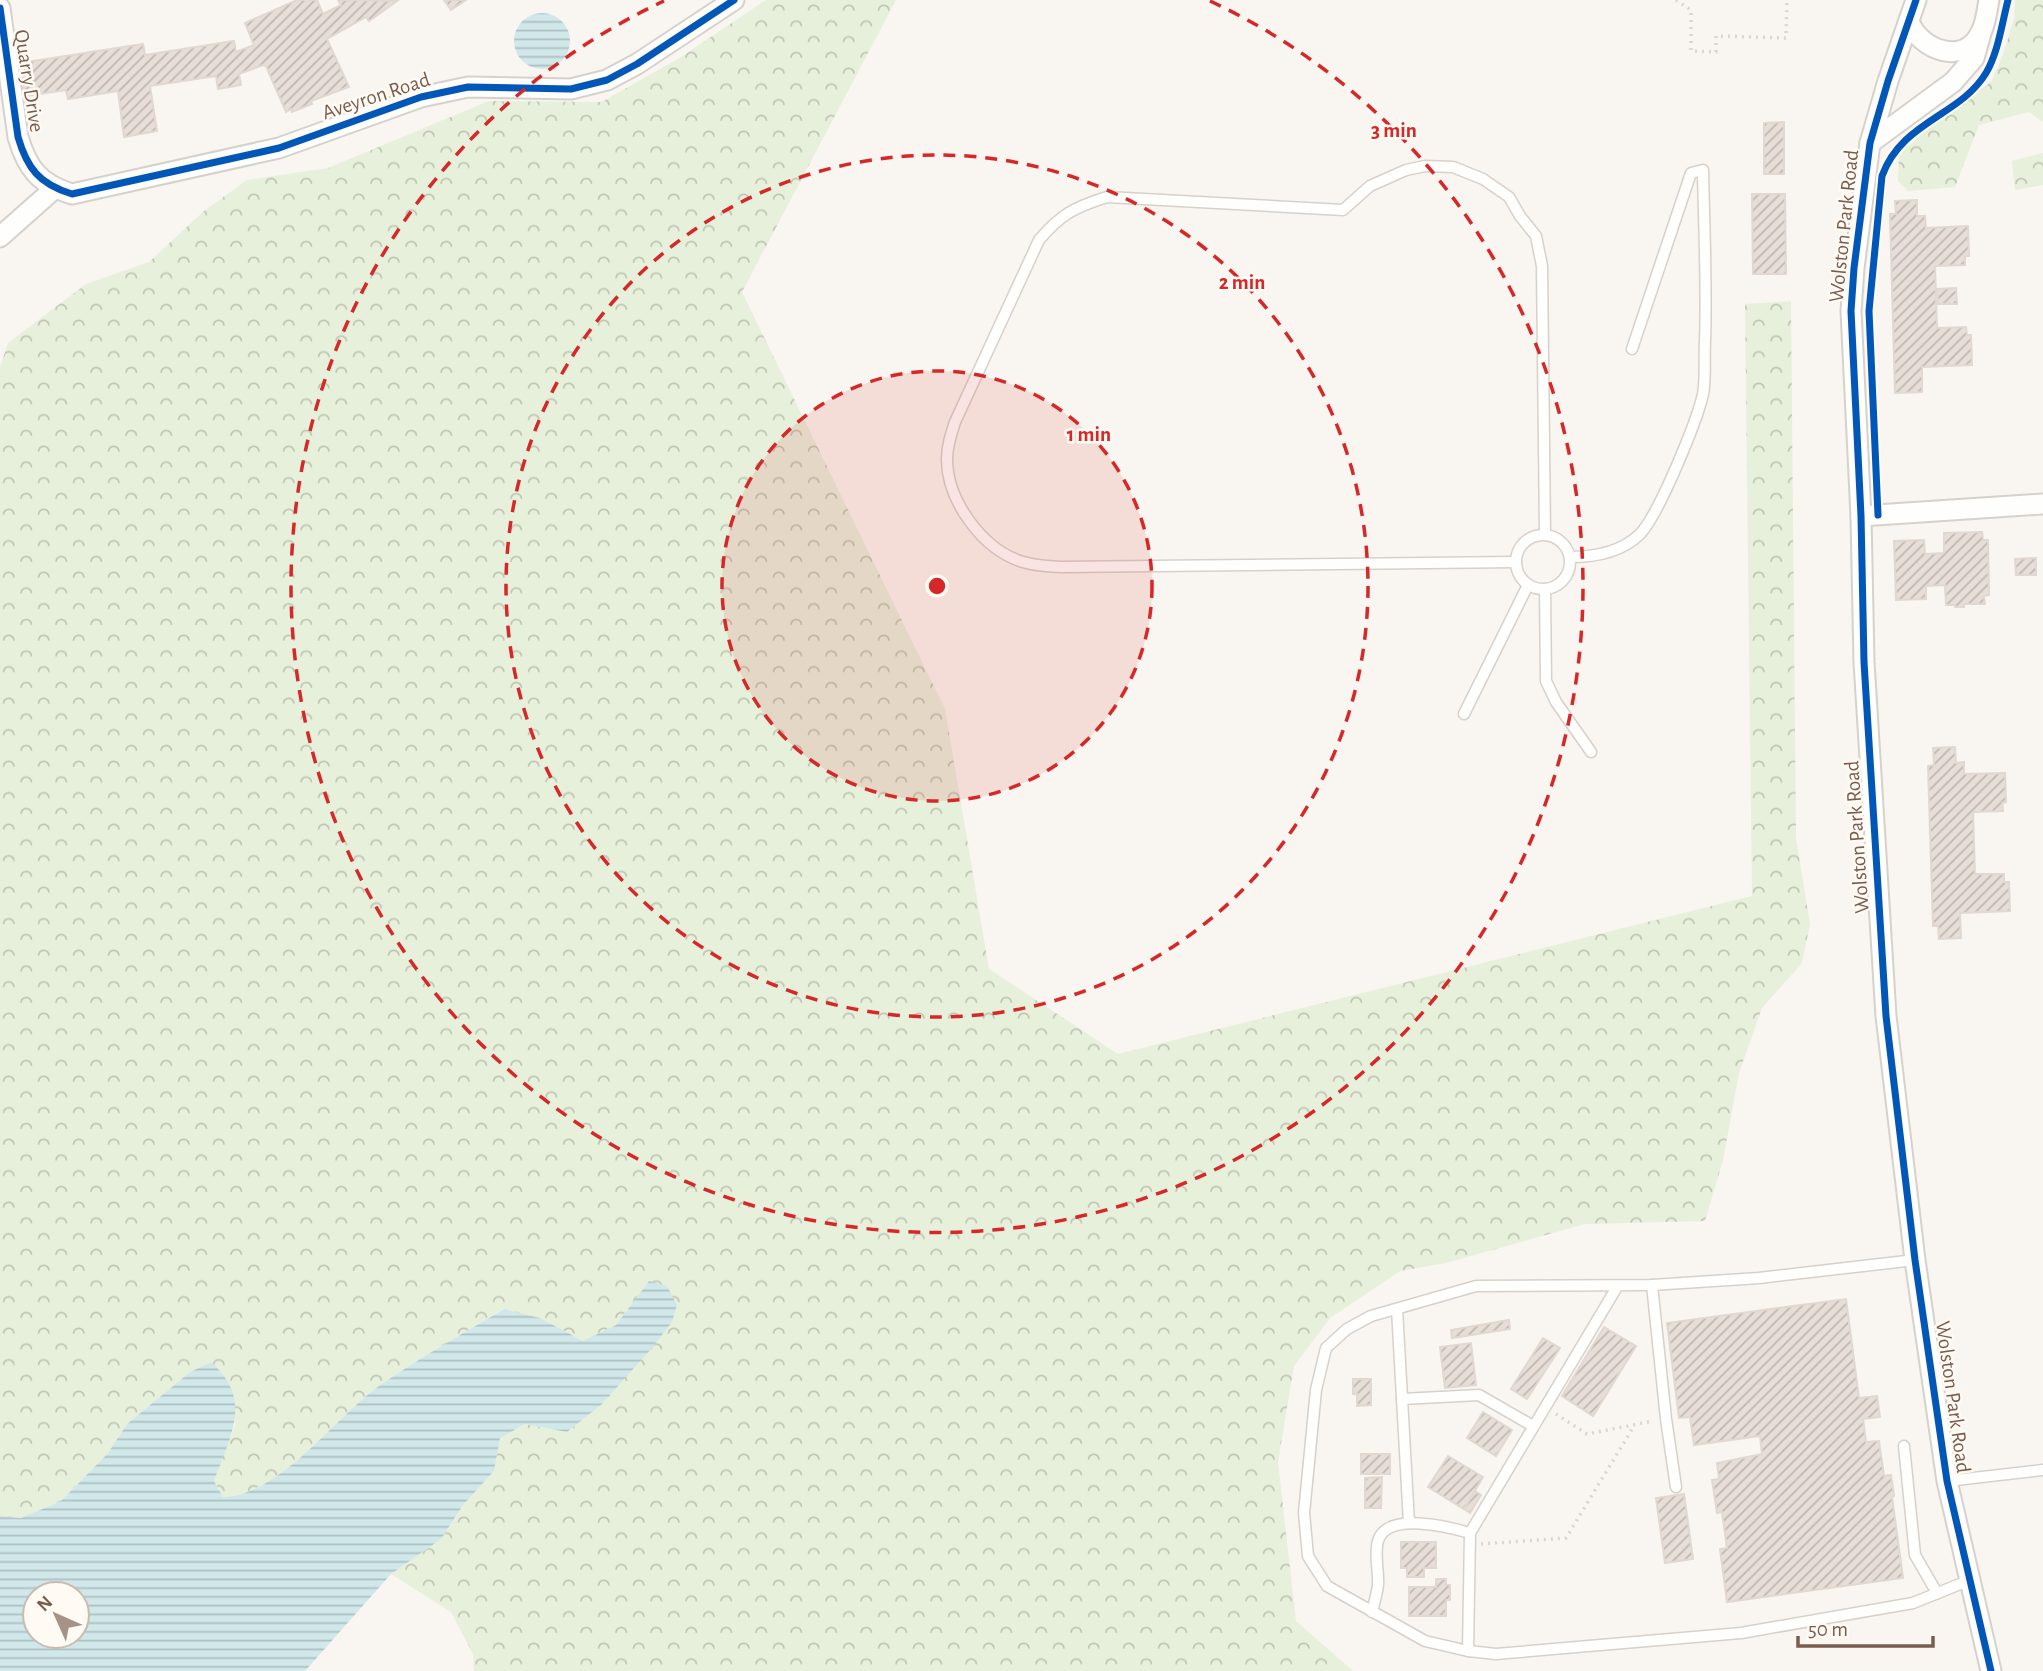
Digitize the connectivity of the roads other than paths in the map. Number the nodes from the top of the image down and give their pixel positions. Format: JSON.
{"nodes":[{"id":1,"x":734,"y":0,"type":"edge"},
{"id":2,"x":1916,"y":0,"type":"edge"},
{"id":3,"x":1989,"y":0,"type":"edge"},
{"id":4,"x":0,"y":8,"type":"edge"},
{"id":5,"x":1909,"y":21,"type":"junction"},
{"id":6,"x":1981,"y":33,"type":"junction"},
{"id":7,"x":1870,"y":143,"type":"junction"},
{"id":8,"x":54,"y":189,"type":"junction"},
{"id":9,"x":0,"y":237,"type":"edge"},
{"id":10,"x":1632,"y":349,"type":"dead end"},
{"id":11,"x":2043,"y":504,"type":"edge"},
{"id":12,"x":1861,"y":516,"type":"junction"},
{"id":13,"x":1545,"y":534,"type":"junction"},
{"id":14,"x":1570,"y":557,"type":"junction"},
{"id":15,"x":1516,"y":562,"type":"junction"},
{"id":16,"x":1528,"y":585,"type":"junction"},
{"id":17,"x":1545,"y":589,"type":"junction"},
{"id":18,"x":1464,"y":713,"type":"dead end"},
{"id":19,"x":1591,"y":752,"type":"dead end"},
{"id":20,"x":1915,"y":1260,"type":"junction"},
{"id":21,"x":1652,"y":1284,"type":"junction"},
{"id":22,"x":1617,"y":1287,"type":"junction"},
{"id":23,"x":1397,"y":1309,"type":"junction"},
{"id":24,"x":1402,"y":1399,"type":"junction"},
{"id":25,"x":1534,"y":1426,"type":"junction"},
{"id":26,"x":1904,"y":1446,"type":"dead end"},
{"id":27,"x":2043,"y":1470,"type":"edge"},
{"id":28,"x":1947,"y":1481,"type":"junction"},
{"id":29,"x":1676,"y":1488,"type":"dead end"},
{"id":30,"x":1409,"y":1523,"type":"junction"},
{"id":31,"x":1470,"y":1533,"type":"junction"},
{"id":32,"x":1970,"y":1580,"type":"junction"},
{"id":33,"x":1937,"y":1593,"type":"junction"},
{"id":34,"x":1372,"y":1612,"type":"junction"},
{"id":35,"x":1468,"y":1651,"type":"junction"},
{"id":36,"x":1991,"y":1671,"type":"edge"}],
"edges":[{"from":1,"to":8,"type":"street","name":"Aveyron Road"},
{"from":2,"to":5,"type":"street","name":"Wolston Park Road"},
{"from":3,"to":6,"type":"street"},
{"from":4,"to":8,"type":"street","name":"Quarry Drive"},
{"from":5,"to":6,"type":"street"},
{"from":5,"to":7,"type":"street","name":"Wolston Park Road"},
{"from":6,"to":7,"type":"street"},
{"from":7,"to":12,"type":"street","name":"Wolston Park Road"},
{"from":8,"to":9,"type":"street"},
{"from":10,"to":14,"type":"lane"},
{"from":11,"to":12,"type":"street"},
{"from":12,"to":20,"type":"street","name":"Wolston Park Road"},
{"from":13,"to":14,"type":"lane"},
{"from":13,"to":15,"type":"lane"},
{"from":13,"to":15,"type":"lane"},
{"from":14,"to":17,"type":"lane"},
{"from":15,"to":16,"type":"lane"},
{"from":16,"to":17,"type":"lane"},
{"from":16,"to":18,"type":"lane"},
{"from":17,"to":19,"type":"lane"},
{"from":20,"to":21,"type":"lane"},
{"from":20,"to":28,"type":"street","name":"Wolston Park Road"},
{"from":21,"to":22,"type":"lane"},
{"from":21,"to":29,"type":"lane"},
{"from":22,"to":23,"type":"lane"},
{"from":22,"to":25,"type":"lane"},
{"from":23,"to":24,"type":"lane"},
{"from":23,"to":34,"type":"lane"},
{"from":24,"to":25,"type":"lane"},
{"from":24,"to":30,"type":"lane"},
{"from":25,"to":31,"type":"lane"},
{"from":26,"to":33,"type":"lane"},
{"from":27,"to":28,"type":"lane"},
{"from":28,"to":32,"type":"street","name":"Wolston Park Road"},
{"from":30,"to":31,"type":"lane"},
{"from":30,"to":34,"type":"lane"},
{"from":31,"to":35,"type":"lane"},
{"from":32,"to":33,"type":"lane"},
{"from":32,"to":36,"type":"street","name":"Wolston Park Road"},
{"from":33,"to":35,"type":"lane"},
{"from":34,"to":35,"type":"lane"}]}
